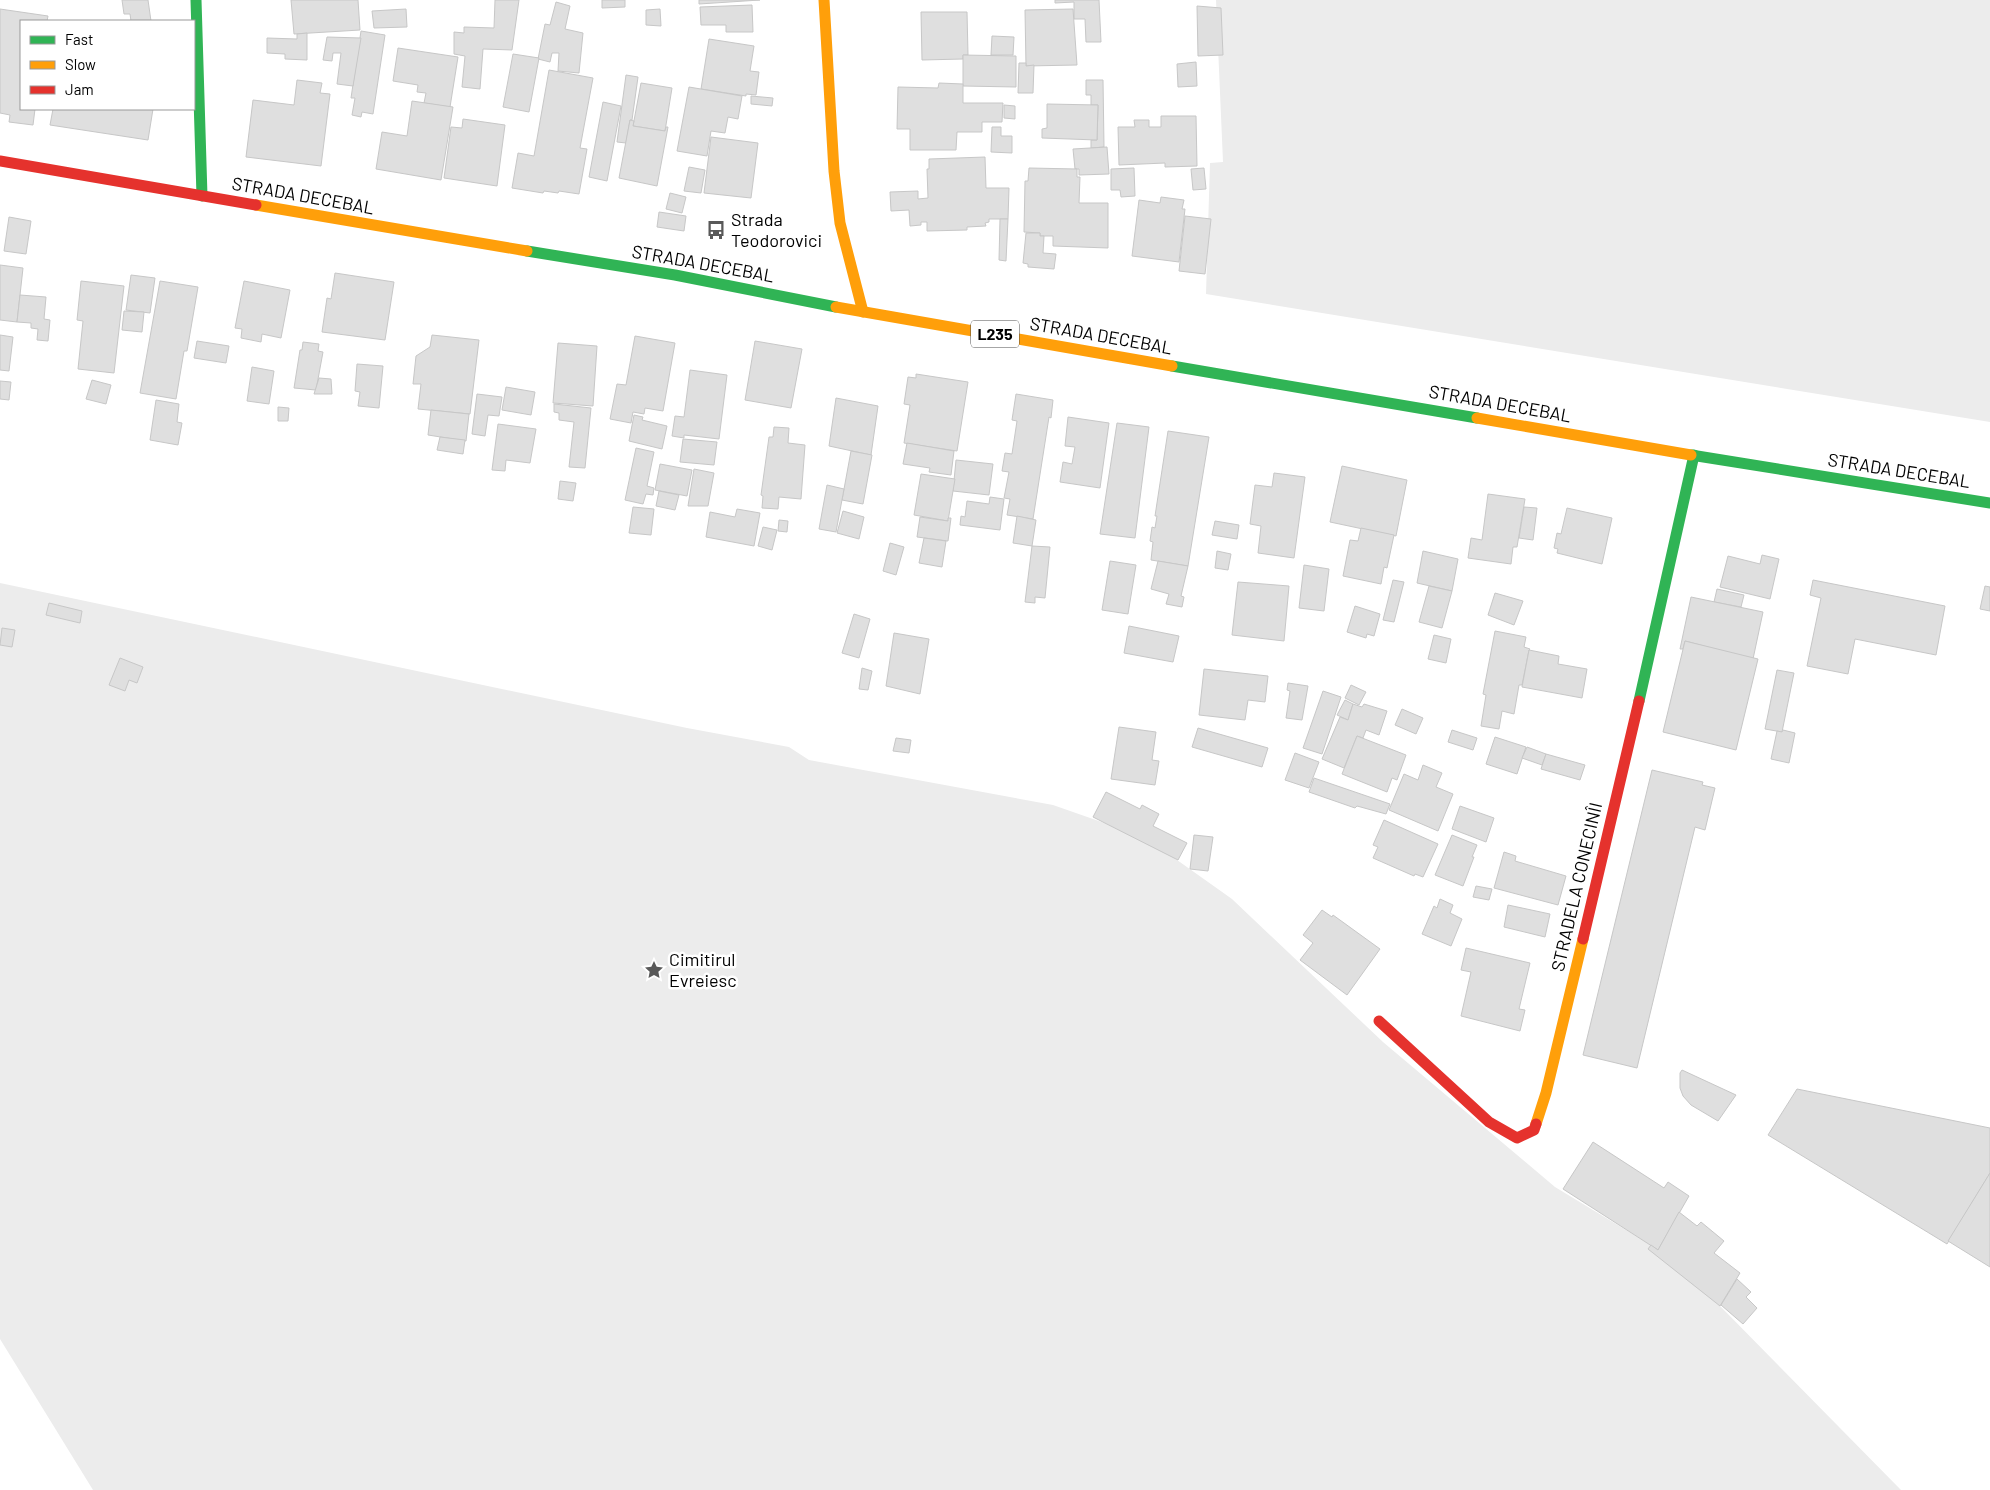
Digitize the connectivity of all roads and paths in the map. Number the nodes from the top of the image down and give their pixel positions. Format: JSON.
{"nodes":[{"id":1,"x":196,"y":0,"type":"edge"},
{"id":2,"x":824,"y":0,"type":"edge"},
{"id":3,"x":0,"y":161,"type":"edge"},
{"id":4,"x":202,"y":196,"type":"junction"},
{"id":5,"x":863,"y":312,"type":"junction"},
{"id":6,"x":1694,"y":455,"type":"junction"},
{"id":7,"x":1990,"y":503,"type":"edge"},
{"id":8,"x":1378,"y":1021,"type":"dead end"}],
"edges":[{"from":1,"to":4,"type":"main road"},
{"from":2,"to":5,"type":"main road"},
{"from":3,"to":4,"type":"main road","name":"STRADA DECEBAL","number":"L235"},
{"from":4,"to":5,"type":"main road","name":"STRADA DECEBAL","number":"L235"},
{"from":5,"to":6,"type":"main road","name":"STRADA DECEBAL","number":"L235"},
{"from":6,"to":7,"type":"main road","name":"STRADA DECEBAL","number":"L235"},
{"from":6,"to":8,"type":"main road","name":"STRADELA CONECINÎI"}]}
